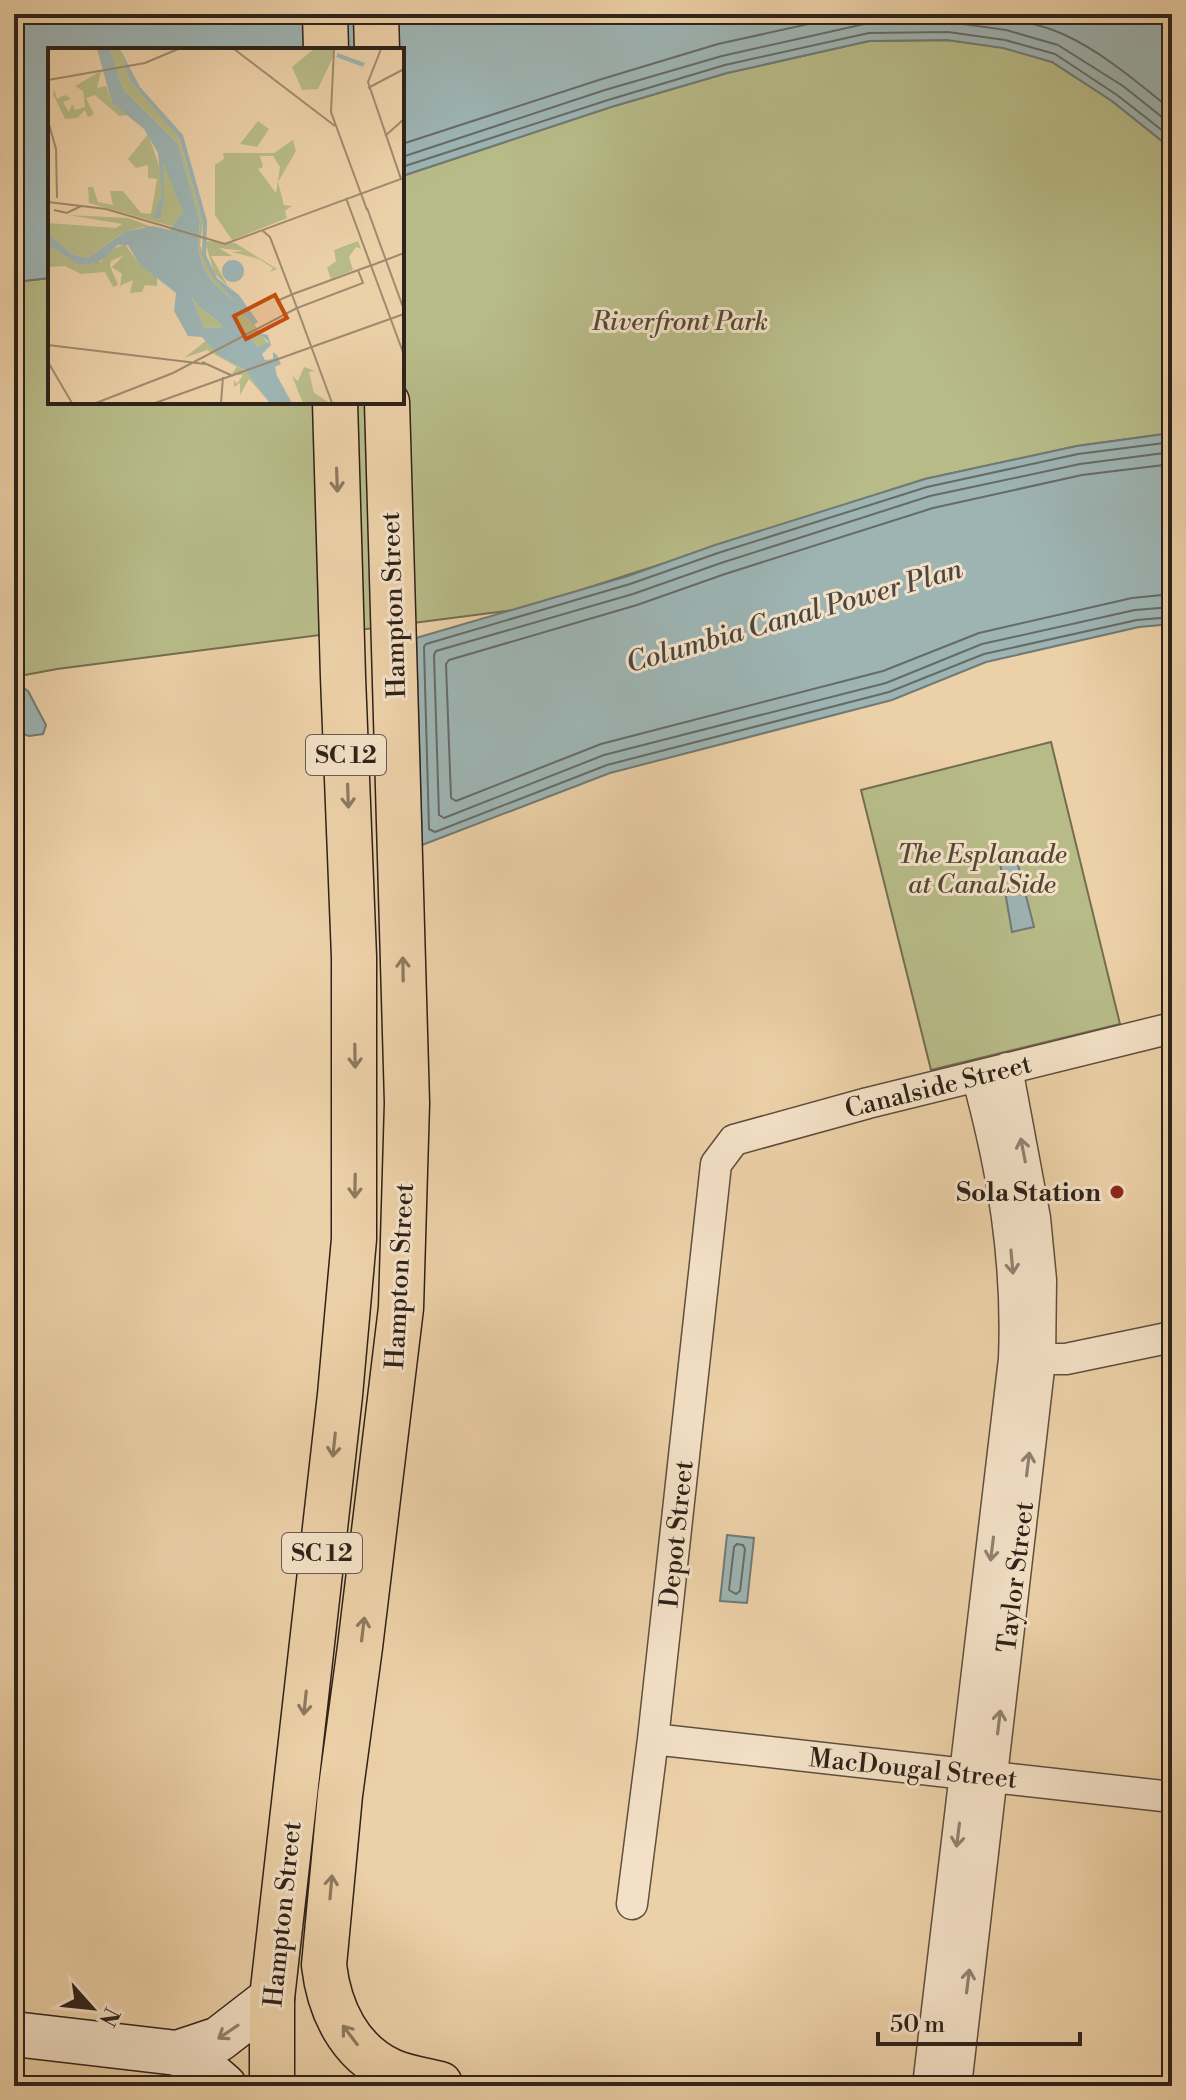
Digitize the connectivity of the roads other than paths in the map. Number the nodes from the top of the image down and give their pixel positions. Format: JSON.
{"nodes":[{"id":1,"x":325,"y":14,"type":"edge"},
{"id":2,"x":376,"y":14,"type":"edge"},
{"id":3,"x":326,"y":48,"type":"edge"},
{"id":4,"x":377,"y":48,"type":"edge"},
{"id":5,"x":335,"y":404,"type":"edge"},
{"id":6,"x":387,"y":404,"type":"edge"},
{"id":7,"x":1172,"y":1028,"type":"edge"},
{"id":8,"x":1007,"y":1068,"type":"junction"},
{"id":9,"x":977,"y":1076,"type":"junction"},
{"id":10,"x":716,"y":1164,"type":"joint"},
{"id":11,"x":1172,"y":1337,"type":"edge"},
{"id":12,"x":1027,"y":1359,"type":"junction"},
{"id":13,"x":653,"y":1739,"type":"junction"},
{"id":14,"x":978,"y":1776,"type":"junction"},
{"id":15,"x":1172,"y":1797,"type":"edge"},
{"id":16,"x":632,"y":1904,"type":"dead end"},
{"id":17,"x":272,"y":1998,"type":"junction"},
{"id":18,"x":14,"y":2034,"type":"edge"},
{"id":19,"x":177,"y":2053,"type":"junction"},
{"id":20,"x":448,"y":2085,"type":"edge"},
{"id":21,"x":224,"y":2086,"type":"edge"},
{"id":22,"x":272,"y":2086,"type":"edge"},
{"id":23,"x":356,"y":2086,"type":"edge"},
{"id":24,"x":928,"y":2086,"type":"edge"},
{"id":25,"x":956,"y":2086,"type":"edge"}],
"edges":[{"from":1,"to":3,"type":"highway"},
{"from":2,"to":4,"type":"highway"},
{"from":5,"to":17,"type":"highway","name":"Hampton Street","number":"SC 12","one_way":true},
{"from":20,"to":6,"type":"highway","name":"Hampton Street","number":"SC 12","one_way":true},
{"from":7,"to":8,"type":"street","name":"Canalside Street"},
{"from":8,"to":9,"type":"street","name":"Canalside Street"},
{"from":12,"to":8,"type":"street","name":"Taylor Street","one_way":true},
{"from":9,"to":10,"type":"street","name":"Canalside Street"},
{"from":9,"to":12,"type":"street","name":"Taylor Street","one_way":true},
{"from":10,"to":13,"type":"street","name":"Depot Street"},
{"from":11,"to":12,"type":"street"},
{"from":12,"to":14,"type":"street","name":"Taylor Street"},
{"from":13,"to":14,"type":"street","name":"MacDougal Street"},
{"from":13,"to":16,"type":"street","name":"Depot Street"},
{"from":14,"to":15,"type":"street","name":"MacDougal Street"},
{"from":14,"to":24,"type":"street","name":"Taylor Street","one_way":true},
{"from":25,"to":14,"type":"street","name":"Taylor Street","one_way":true},
{"from":17,"to":19,"type":"street","one_way":true},
{"from":17,"to":22,"type":"highway","name":"Hampton Street","number":"SC 12"},
{"from":18,"to":19,"type":"street"},
{"from":19,"to":21,"type":"street"},
{"from":20,"to":23,"type":"highway"}]}
